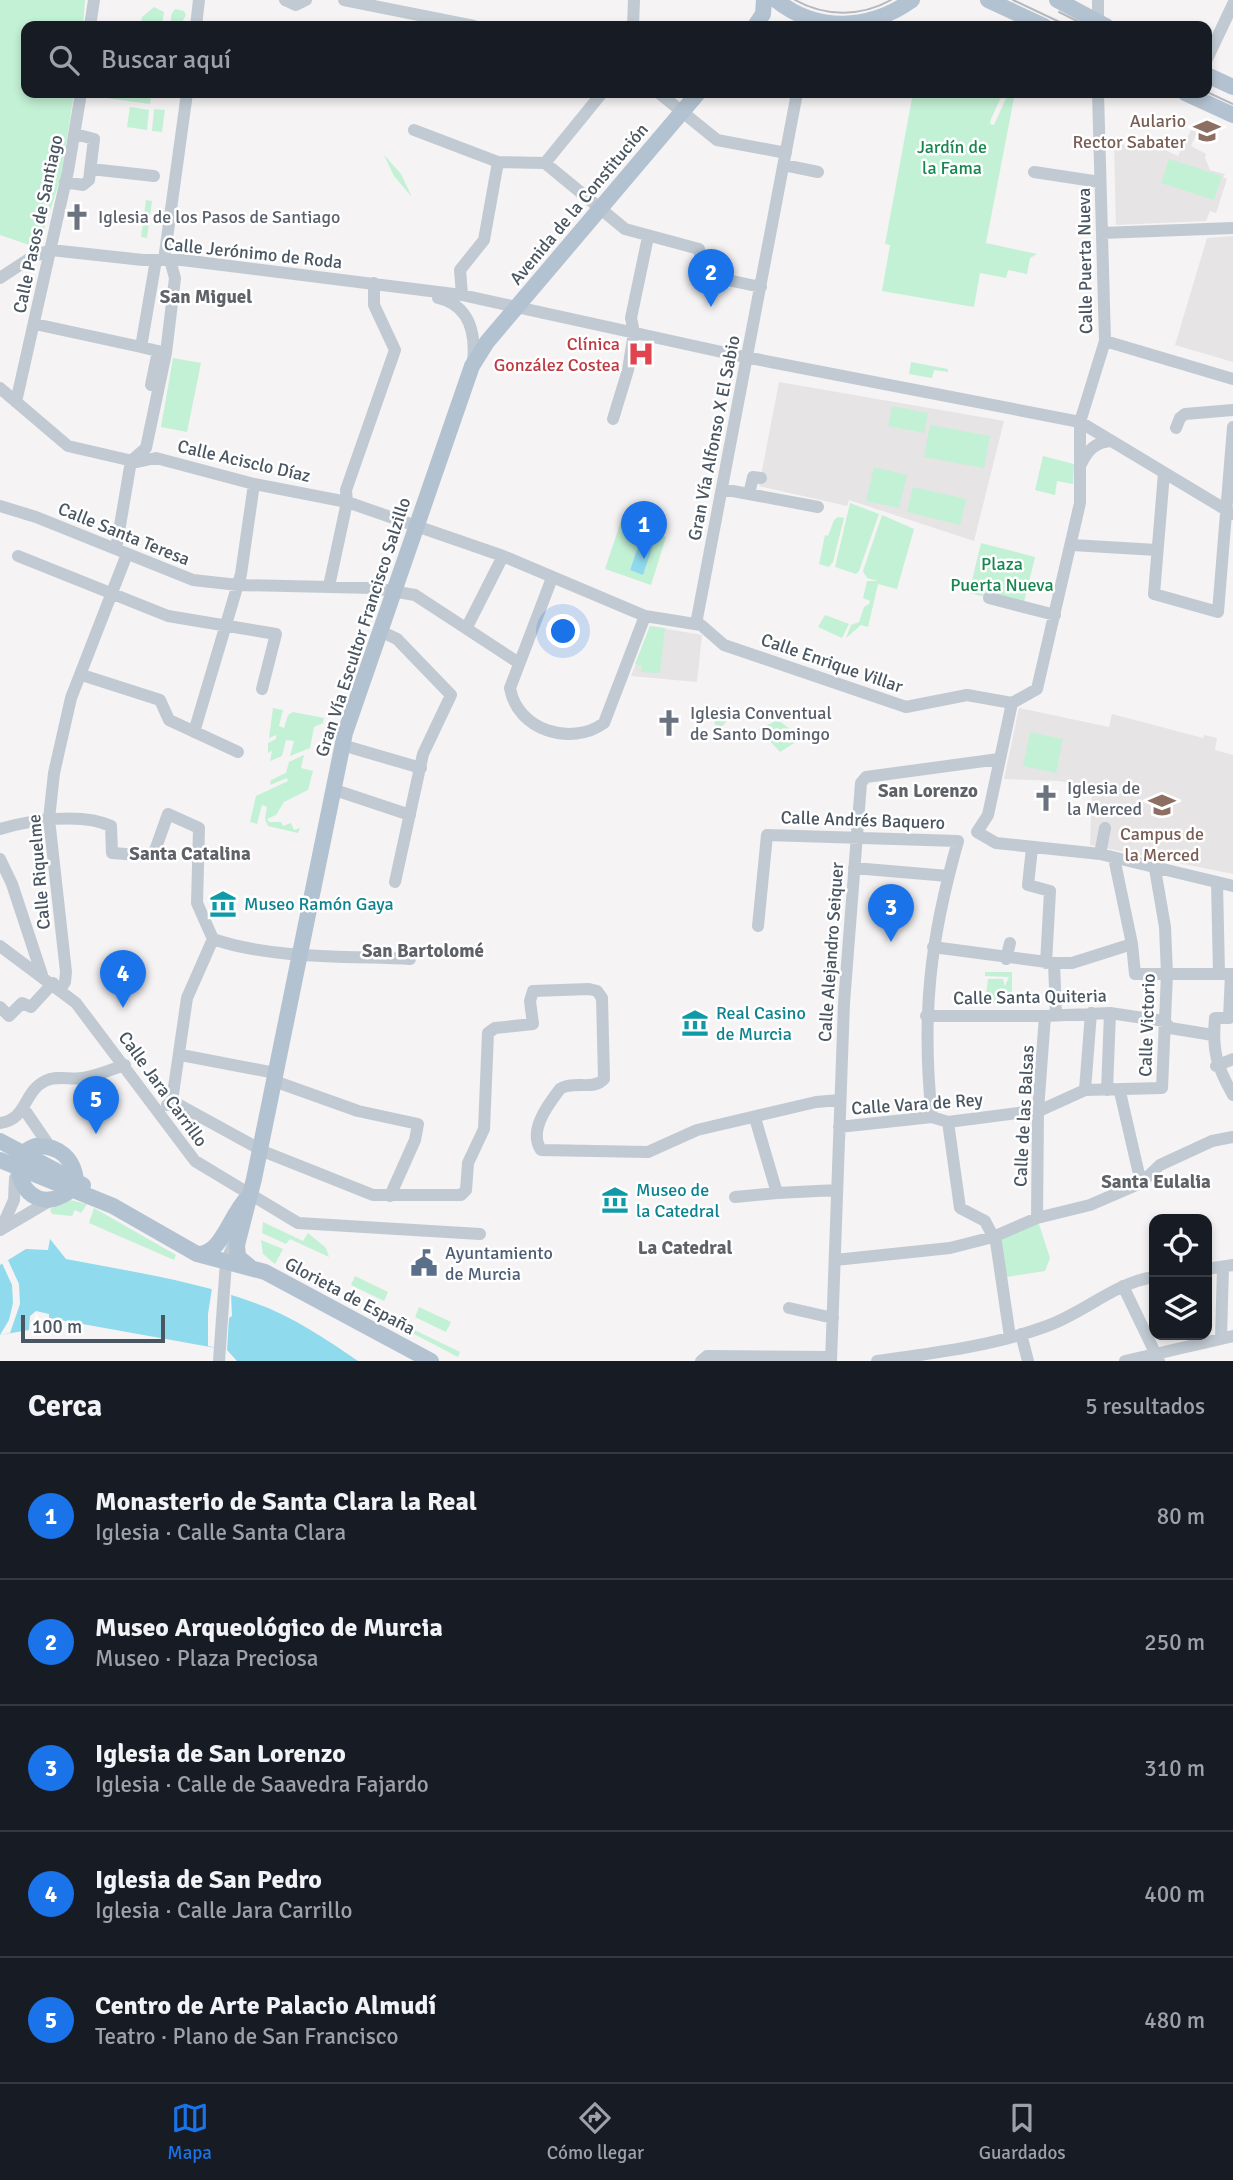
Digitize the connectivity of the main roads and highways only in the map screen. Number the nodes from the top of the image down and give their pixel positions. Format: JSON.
{"nodes":[{"id":1,"x":764,"y":0,"type":"edge"},
{"id":2,"x":776,"y":0,"type":"edge"},
{"id":3,"x":912,"y":0,"type":"edge"},
{"id":4,"x":988,"y":0,"type":"edge"},
{"id":5,"x":1057,"y":0,"type":"edge"},
{"id":6,"x":758,"y":21,"type":"edge"},
{"id":7,"x":807,"y":21,"type":"edge"},
{"id":8,"x":870,"y":21,"type":"edge"},
{"id":9,"x":1033,"y":21,"type":"edge"},
{"id":10,"x":1093,"y":21,"type":"edge"},
{"id":11,"x":1212,"y":77,"type":"edge"},
{"id":12,"x":1233,"y":87,"type":"edge"},
{"id":13,"x":694,"y":98,"type":"edge"},
{"id":14,"x":1196,"y":98,"type":"edge"},
{"id":15,"x":1233,"y":115,"type":"edge"},
{"id":16,"x":473,"y":364,"type":"joint"},
{"id":17,"x":0,"y":1141,"type":"edge"},
{"id":18,"x":22,"y":1152,"type":"junction"},
{"id":19,"x":10,"y":1168,"type":"edge"},
{"id":20,"x":74,"y":1185,"type":"junction"},
{"id":21,"x":250,"y":1196,"type":"junction"},
{"id":22,"x":197,"y":1254,"type":"junction"},
{"id":23,"x":250,"y":1267,"type":"junction"},
{"id":24,"x":430,"y":1361,"type":"edge"}],
"edges":[{"from":1,"to":6,"type":"main road"},
{"from":2,"to":7,"type":"main road"},
{"from":3,"to":8,"type":"main road"},
{"from":4,"to":9,"type":"main road"},
{"from":5,"to":10,"type":"main road"},
{"from":11,"to":12,"type":"main road"},
{"from":13,"to":16,"type":"main road","name":"Avenida de la Constitución"},
{"from":14,"to":15,"type":"main road"},
{"from":16,"to":21,"type":"main road","name":"Gran Vía Escultor Francisco Salzillo"},
{"from":17,"to":18,"type":"main road"},
{"from":18,"to":19,"type":"main road"},
{"from":18,"to":20,"type":"main road"},
{"from":18,"to":20,"type":"main road"},
{"from":19,"to":20,"type":"main road"},
{"from":19,"to":20,"type":"main road"},
{"from":20,"to":22,"type":"main road","name":"Glorieta de España"},
{"from":21,"to":22,"type":"main road"},
{"from":21,"to":23,"type":"main road","name":"Gran Vía Escultor Francisco Salzillo"},
{"from":22,"to":23,"type":"main road","name":"Glorieta de España"},
{"from":23,"to":24,"type":"main road","name":"Glorieta de España"}]}
